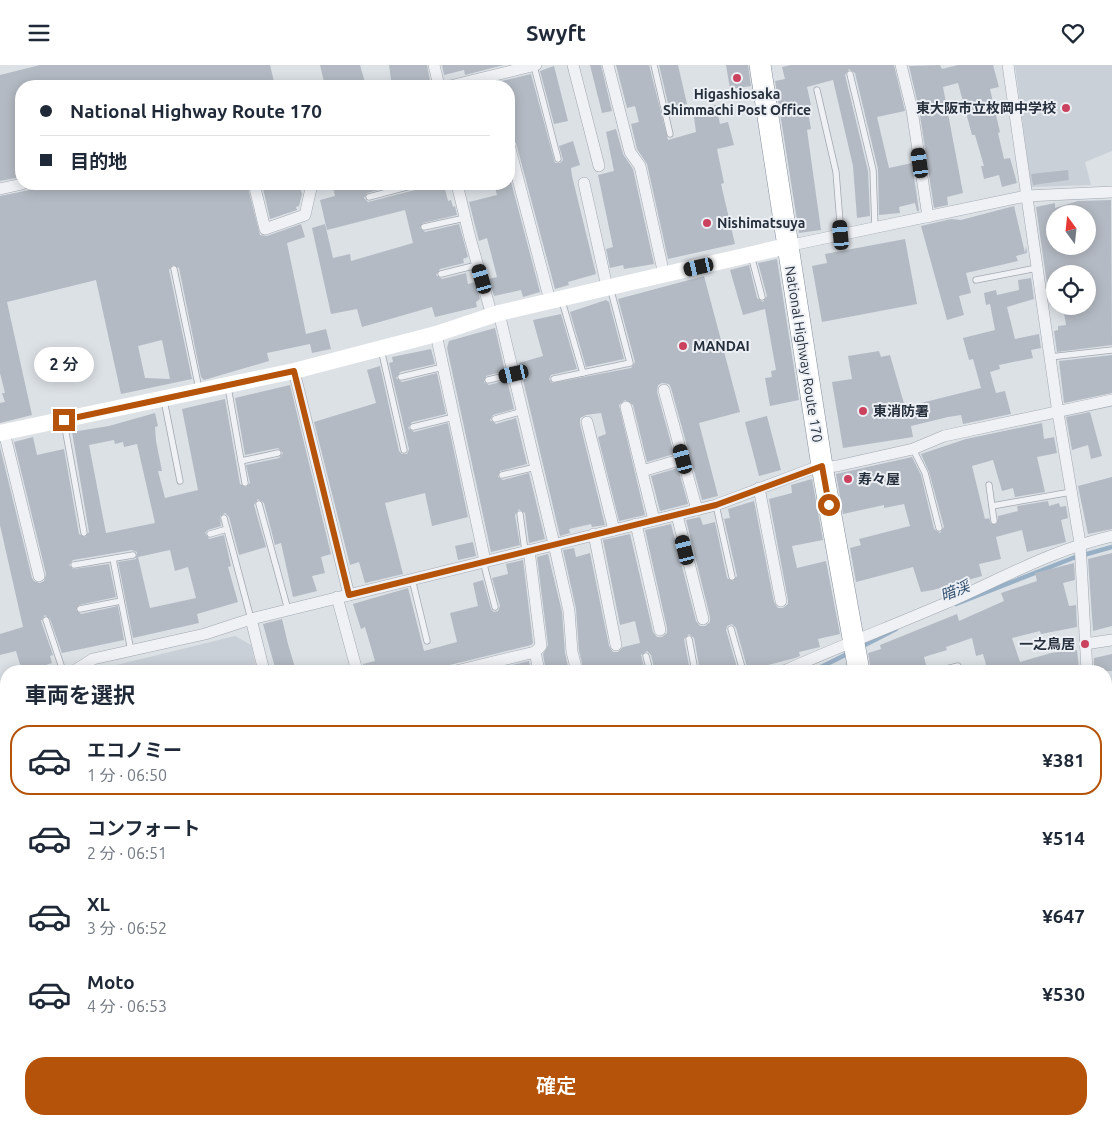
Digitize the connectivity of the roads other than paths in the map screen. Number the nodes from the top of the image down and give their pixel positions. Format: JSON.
{"nodes":[{"id":1,"x":434,"y":65,"type":"edge"},
{"id":2,"x":535,"y":65,"type":"edge"},
{"id":3,"x":573,"y":65,"type":"edge"},
{"id":4,"x":608,"y":65,"type":"edge"},
{"id":5,"x":654,"y":65,"type":"edge"},
{"id":6,"x":760,"y":65,"type":"edge"},
{"id":7,"x":901,"y":65,"type":"edge"},
{"id":8,"x":1008,"y":65,"type":"edge"},
{"id":9,"x":504,"y":69,"type":"edge"},
{"id":10,"x":850,"y":73,"type":"dead end"},
{"id":11,"x":438,"y":80,"type":"edge"},
{"id":12,"x":493,"y":80,"type":"edge"},
{"id":13,"x":817,"y":90,"type":"dead end"},
{"id":14,"x":670,"y":135,"type":"dead end"},
{"id":15,"x":558,"y":159,"type":"dead end"},
{"id":16,"x":515,"y":165,"type":"edge"},
{"id":17,"x":599,"y":166,"type":"dead end"},
{"id":18,"x":584,"y":183,"type":"dead end"},
{"id":19,"x":15,"y":186,"type":"edge"},
{"id":20,"x":0,"y":189,"type":"edge"},
{"id":21,"x":255,"y":190,"type":"edge"},
{"id":22,"x":310,"y":190,"type":"edge"},
{"id":23,"x":395,"y":190,"type":"edge"},
{"id":24,"x":458,"y":190,"type":"edge"},
{"id":25,"x":1112,"y":192,"type":"edge"},
{"id":26,"x":1026,"y":196,"type":"junction"},
{"id":27,"x":369,"y":197,"type":"dead end"},
{"id":28,"x":465,"y":217,"type":"junction"},
{"id":29,"x":928,"y":217,"type":"junction"},
{"id":30,"x":424,"y":227,"type":"dead end"},
{"id":31,"x":876,"y":228,"type":"junction"},
{"id":32,"x":841,"y":235,"type":"junction"},
{"id":33,"x":786,"y":246,"type":"junction"},
{"id":34,"x":751,"y":254,"type":"junction"},
{"id":35,"x":477,"y":265,"type":"junction"},
{"id":36,"x":1037,"y":267,"type":"junction"},
{"id":37,"x":174,"y":269,"type":"dead end"},
{"id":38,"x":441,"y":274,"type":"dead end"},
{"id":39,"x":664,"y":275,"type":"junction"},
{"id":40,"x":976,"y":280,"type":"dead end"},
{"id":41,"x":608,"y":287,"type":"junction"},
{"id":42,"x":762,"y":297,"type":"dead end"},
{"id":43,"x":556,"y":300,"type":"junction"},
{"id":44,"x":496,"y":314,"type":"junction"},
{"id":45,"x":436,"y":334,"type":"junction"},
{"id":46,"x":380,"y":349,"type":"junction"},
{"id":47,"x":1112,"y":350,"type":"edge"},
{"id":48,"x":1050,"y":357,"type":"junction"},
{"id":49,"x":443,"y":367,"type":"junction"},
{"id":50,"x":294,"y":371,"type":"junction"},
{"id":51,"x":583,"y":373,"type":"junction"},
{"id":52,"x":514,"y":374,"type":"junction"},
{"id":53,"x":401,"y":377,"type":"dead end"},
{"id":54,"x":488,"y":379,"type":"dead end"},
{"id":55,"x":554,"y":379,"type":"dead end"},
{"id":56,"x":228,"y":387,"type":"junction"},
{"id":57,"x":664,"y":389,"type":"dead end"},
{"id":58,"x":200,"y":392,"type":"junction"},
{"id":59,"x":164,"y":400,"type":"junction"},
{"id":60,"x":1112,"y":400,"type":"edge"},
{"id":61,"x":626,"y":407,"type":"dead end"},
{"id":62,"x":523,"y":411,"type":"junction"},
{"id":63,"x":1058,"y":413,"type":"junction"},
{"id":64,"x":454,"y":417,"type":"junction"},
{"id":65,"x":494,"y":419,"type":"dead end"},
{"id":66,"x":64,"y":420,"type":"junction"},
{"id":67,"x":587,"y":422,"type":"dead end"},
{"id":68,"x":413,"y":427,"type":"dead end"},
{"id":69,"x":2,"y":433,"type":"edge"},
{"id":70,"x":913,"y":449,"type":"junction"},
{"id":71,"x":404,"y":450,"type":"dead end"},
{"id":72,"x":278,"y":453,"type":"dead end"},
{"id":73,"x":683,"y":459,"type":"junction"},
{"id":74,"x":241,"y":461,"type":"junction"},
{"id":75,"x":822,"y":466,"type":"junction"},
{"id":76,"x":536,"y":467,"type":"junction"},
{"id":77,"x":642,"y":471,"type":"junction"},
{"id":78,"x":502,"y":475,"type":"dead end"},
{"id":79,"x":180,"y":481,"type":"dead end"},
{"id":80,"x":245,"y":483,"type":"dead end"},
{"id":81,"x":989,"y":485,"type":"dead end"},
{"id":82,"x":759,"y":488,"type":"junction"},
{"id":83,"x":1071,"y":492,"type":"junction"},
{"id":84,"x":260,"y":504,"type":"dead end"},
{"id":85,"x":716,"y":505,"type":"junction"},
{"id":86,"x":992,"y":506,"type":"junction"},
{"id":87,"x":697,"y":510,"type":"junction"},
{"id":88,"x":520,"y":515,"type":"dead end"},
{"id":89,"x":676,"y":515,"type":"junction"},
{"id":90,"x":224,"y":518,"type":"dead end"},
{"id":91,"x":654,"y":520,"type":"junction"},
{"id":92,"x":994,"y":521,"type":"dead end"},
{"id":93,"x":636,"y":524,"type":"junction"},
{"id":94,"x":939,"y":528,"type":"dead end"},
{"id":95,"x":227,"y":529,"type":"junction"},
{"id":96,"x":614,"y":529,"type":"junction"},
{"id":97,"x":84,"y":533,"type":"dead end"},
{"id":98,"x":210,"y":534,"type":"dead end"},
{"id":99,"x":594,"y":535,"type":"junction"},
{"id":100,"x":1112,"y":536,"type":"edge"},
{"id":101,"x":554,"y":544,"type":"junction"},
{"id":102,"x":1080,"y":544,"type":"junction"},
{"id":103,"x":527,"y":551,"type":"junction"},
{"id":104,"x":132,"y":555,"type":"dead end"},
{"id":105,"x":113,"y":559,"type":"junction"},
{"id":106,"x":484,"y":561,"type":"junction"},
{"id":107,"x":74,"y":565,"type":"dead end"},
{"id":108,"x":39,"y":576,"type":"dead end"},
{"id":109,"x":732,"y":577,"type":"dead end"},
{"id":110,"x":412,"y":579,"type":"junction"},
{"id":111,"x":349,"y":595,"type":"junction"},
{"id":112,"x":337,"y":597,"type":"junction"},
{"id":113,"x":121,"y":601,"type":"junction"},
{"id":114,"x":781,"y":601,"type":"dead end"},
{"id":115,"x":495,"y":607,"type":"dead end"},
{"id":116,"x":80,"y":609,"type":"dead end"},
{"id":117,"x":288,"y":610,"type":"junction"},
{"id":118,"x":251,"y":619,"type":"junction"},
{"id":119,"x":702,"y":619,"type":"dead end"},
{"id":120,"x":46,"y":620,"type":"dead end"},
{"id":121,"x":660,"y":629,"type":"dead end"},
{"id":122,"x":731,"y":629,"type":"dead end"},
{"id":123,"x":689,"y":639,"type":"dead end"},
{"id":124,"x":1112,"y":639,"type":"edge"},
{"id":125,"x":427,"y":641,"type":"dead end"},
{"id":126,"x":1085,"y":644,"type":"junction"},
{"id":127,"x":616,"y":645,"type":"dead end"},
{"id":128,"x":131,"y":651,"type":"junction"},
{"id":129,"x":535,"y":652,"type":"junction"},
{"id":130,"x":856,"y":653,"type":"edge"},
{"id":131,"x":646,"y":656,"type":"dead end"},
{"id":132,"x":61,"y":665,"type":"edge"},
{"id":133,"x":84,"y":665,"type":"edge"},
{"id":134,"x":262,"y":665,"type":"edge"},
{"id":135,"x":355,"y":665,"type":"edge"},
{"id":136,"x":494,"y":665,"type":"edge"},
{"id":137,"x":537,"y":665,"type":"edge"},
{"id":138,"x":575,"y":665,"type":"edge"},
{"id":139,"x":648,"y":665,"type":"edge"},
{"id":140,"x":695,"y":665,"type":"edge"},
{"id":141,"x":741,"y":665,"type":"edge"},
{"id":142,"x":808,"y":665,"type":"edge"},
{"id":143,"x":1087,"y":665,"type":"edge"}],
"edges":[{"from":1,"to":11,"type":"street"},
{"from":2,"to":9,"type":"street"},
{"from":2,"to":15,"type":"lane"},
{"from":3,"to":17,"type":"street"},
{"from":4,"to":39,"type":"street"},
{"from":5,"to":14,"type":"lane"},
{"from":6,"to":33,"type":"highway","name":"National Highway Route 170"},
{"from":7,"to":29,"type":"street"},
{"from":8,"to":26,"type":"street"},
{"from":9,"to":12,"type":"street"},
{"from":10,"to":31,"type":"lane"},
{"from":13,"to":32,"type":"lane"},
{"from":16,"to":43,"type":"street"},
{"from":18,"to":41,"type":"street"},
{"from":19,"to":20,"type":"street"},
{"from":21,"to":22,"type":"street"},
{"from":23,"to":27,"type":"lane"},
{"from":24,"to":28,"type":"street"},
{"from":25,"to":26,"type":"street"},
{"from":26,"to":29,"type":"street"},
{"from":26,"to":36,"type":"street"},
{"from":28,"to":30,"type":"lane"},
{"from":28,"to":35,"type":"street"},
{"from":29,"to":31,"type":"street"},
{"from":31,"to":32,"type":"street"},
{"from":32,"to":33,"type":"street"},
{"from":33,"to":34,"type":"street"},
{"from":33,"to":75,"type":"highway","name":"National Highway Route 170"},
{"from":34,"to":39,"type":"street"},
{"from":34,"to":42,"type":"lane"},
{"from":35,"to":38,"type":"lane"},
{"from":35,"to":44,"type":"street"},
{"from":36,"to":40,"type":"lane"},
{"from":36,"to":48,"type":"street"},
{"from":37,"to":58,"type":"lane"},
{"from":39,"to":41,"type":"street"},
{"from":41,"to":43,"type":"street"},
{"from":41,"to":51,"type":"lane"},
{"from":43,"to":44,"type":"street"},
{"from":43,"to":51,"type":"lane"},
{"from":44,"to":45,"type":"street"},
{"from":44,"to":52,"type":"street"},
{"from":45,"to":46,"type":"street"},
{"from":45,"to":49,"type":"street"},
{"from":46,"to":50,"type":"street"},
{"from":46,"to":71,"type":"lane"},
{"from":47,"to":48,"type":"lane"},
{"from":48,"to":63,"type":"street"},
{"from":49,"to":53,"type":"lane"},
{"from":49,"to":64,"type":"street"},
{"from":50,"to":56,"type":"street"},
{"from":50,"to":111,"type":"street"},
{"from":51,"to":55,"type":"lane"},
{"from":52,"to":54,"type":"lane"},
{"from":52,"to":62,"type":"street"},
{"from":56,"to":58,"type":"street"},
{"from":56,"to":74,"type":"lane"},
{"from":57,"to":73,"type":"street"},
{"from":58,"to":59,"type":"street"},
{"from":59,"to":66,"type":"street"},
{"from":59,"to":79,"type":"lane"},
{"from":60,"to":63,"type":"street"},
{"from":61,"to":77,"type":"street"},
{"from":62,"to":65,"type":"lane"},
{"from":62,"to":76,"type":"street"},
{"from":63,"to":70,"type":"street"},
{"from":63,"to":83,"type":"street"},
{"from":64,"to":68,"type":"lane"},
{"from":64,"to":106,"type":"street"},
{"from":66,"to":69,"type":"street"},
{"from":66,"to":97,"type":"lane"},
{"from":67,"to":96,"type":"street"},
{"from":69,"to":108,"type":"street"},
{"from":70,"to":75,"type":"street"},
{"from":70,"to":94,"type":"lane"},
{"from":72,"to":74,"type":"lane"},
{"from":73,"to":77,"type":"street"},
{"from":73,"to":87,"type":"street"},
{"from":74,"to":80,"type":"lane"},
{"from":75,"to":82,"type":"street"},
{"from":75,"to":130,"type":"highway","name":"National Highway Route 170"},
{"from":76,"to":78,"type":"lane"},
{"from":76,"to":101,"type":"street"},
{"from":77,"to":91,"type":"street"},
{"from":81,"to":86,"type":"lane"},
{"from":82,"to":85,"type":"street"},
{"from":82,"to":114,"type":"street"},
{"from":83,"to":86,"type":"lane"},
{"from":83,"to":102,"type":"street"},
{"from":84,"to":117,"type":"lane"},
{"from":85,"to":87,"type":"street"},
{"from":85,"to":109,"type":"lane"},
{"from":86,"to":92,"type":"lane"},
{"from":87,"to":89,"type":"street"},
{"from":88,"to":103,"type":"lane"},
{"from":89,"to":91,"type":"street"},
{"from":89,"to":119,"type":"street"},
{"from":90,"to":95,"type":"lane"},
{"from":91,"to":93,"type":"street"},
{"from":93,"to":96,"type":"street"},
{"from":93,"to":121,"type":"street"},
{"from":95,"to":98,"type":"lane"},
{"from":95,"to":118,"type":"lane"},
{"from":96,"to":99,"type":"street"},
{"from":99,"to":101,"type":"street"},
{"from":99,"to":127,"type":"street"},
{"from":100,"to":102,"type":"street"},
{"from":101,"to":103,"type":"street"},
{"from":101,"to":138,"type":"street"},
{"from":102,"to":126,"type":"street"},
{"from":102,"to":130,"type":"street"},
{"from":103,"to":106,"type":"street"},
{"from":103,"to":129,"type":"street"},
{"from":104,"to":105,"type":"lane"},
{"from":105,"to":107,"type":"lane"},
{"from":105,"to":113,"type":"lane"},
{"from":106,"to":110,"type":"street"},
{"from":106,"to":115,"type":"lane"},
{"from":110,"to":111,"type":"street"},
{"from":110,"to":125,"type":"lane"},
{"from":111,"to":112,"type":"street"},
{"from":112,"to":117,"type":"street"},
{"from":112,"to":135,"type":"street"},
{"from":113,"to":116,"type":"lane"},
{"from":113,"to":128,"type":"lane"},
{"from":117,"to":118,"type":"street"},
{"from":118,"to":128,"type":"street"},
{"from":118,"to":134,"type":"street"},
{"from":120,"to":132,"type":"lane"},
{"from":122,"to":141,"type":"lane"},
{"from":123,"to":140,"type":"lane"},
{"from":124,"to":126,"type":"street"},
{"from":126,"to":143,"type":"street"},
{"from":128,"to":133,"type":"street"},
{"from":129,"to":136,"type":"street"},
{"from":129,"to":137,"type":"street"},
{"from":130,"to":142,"type":"street"},
{"from":131,"to":139,"type":"lane"}]}
